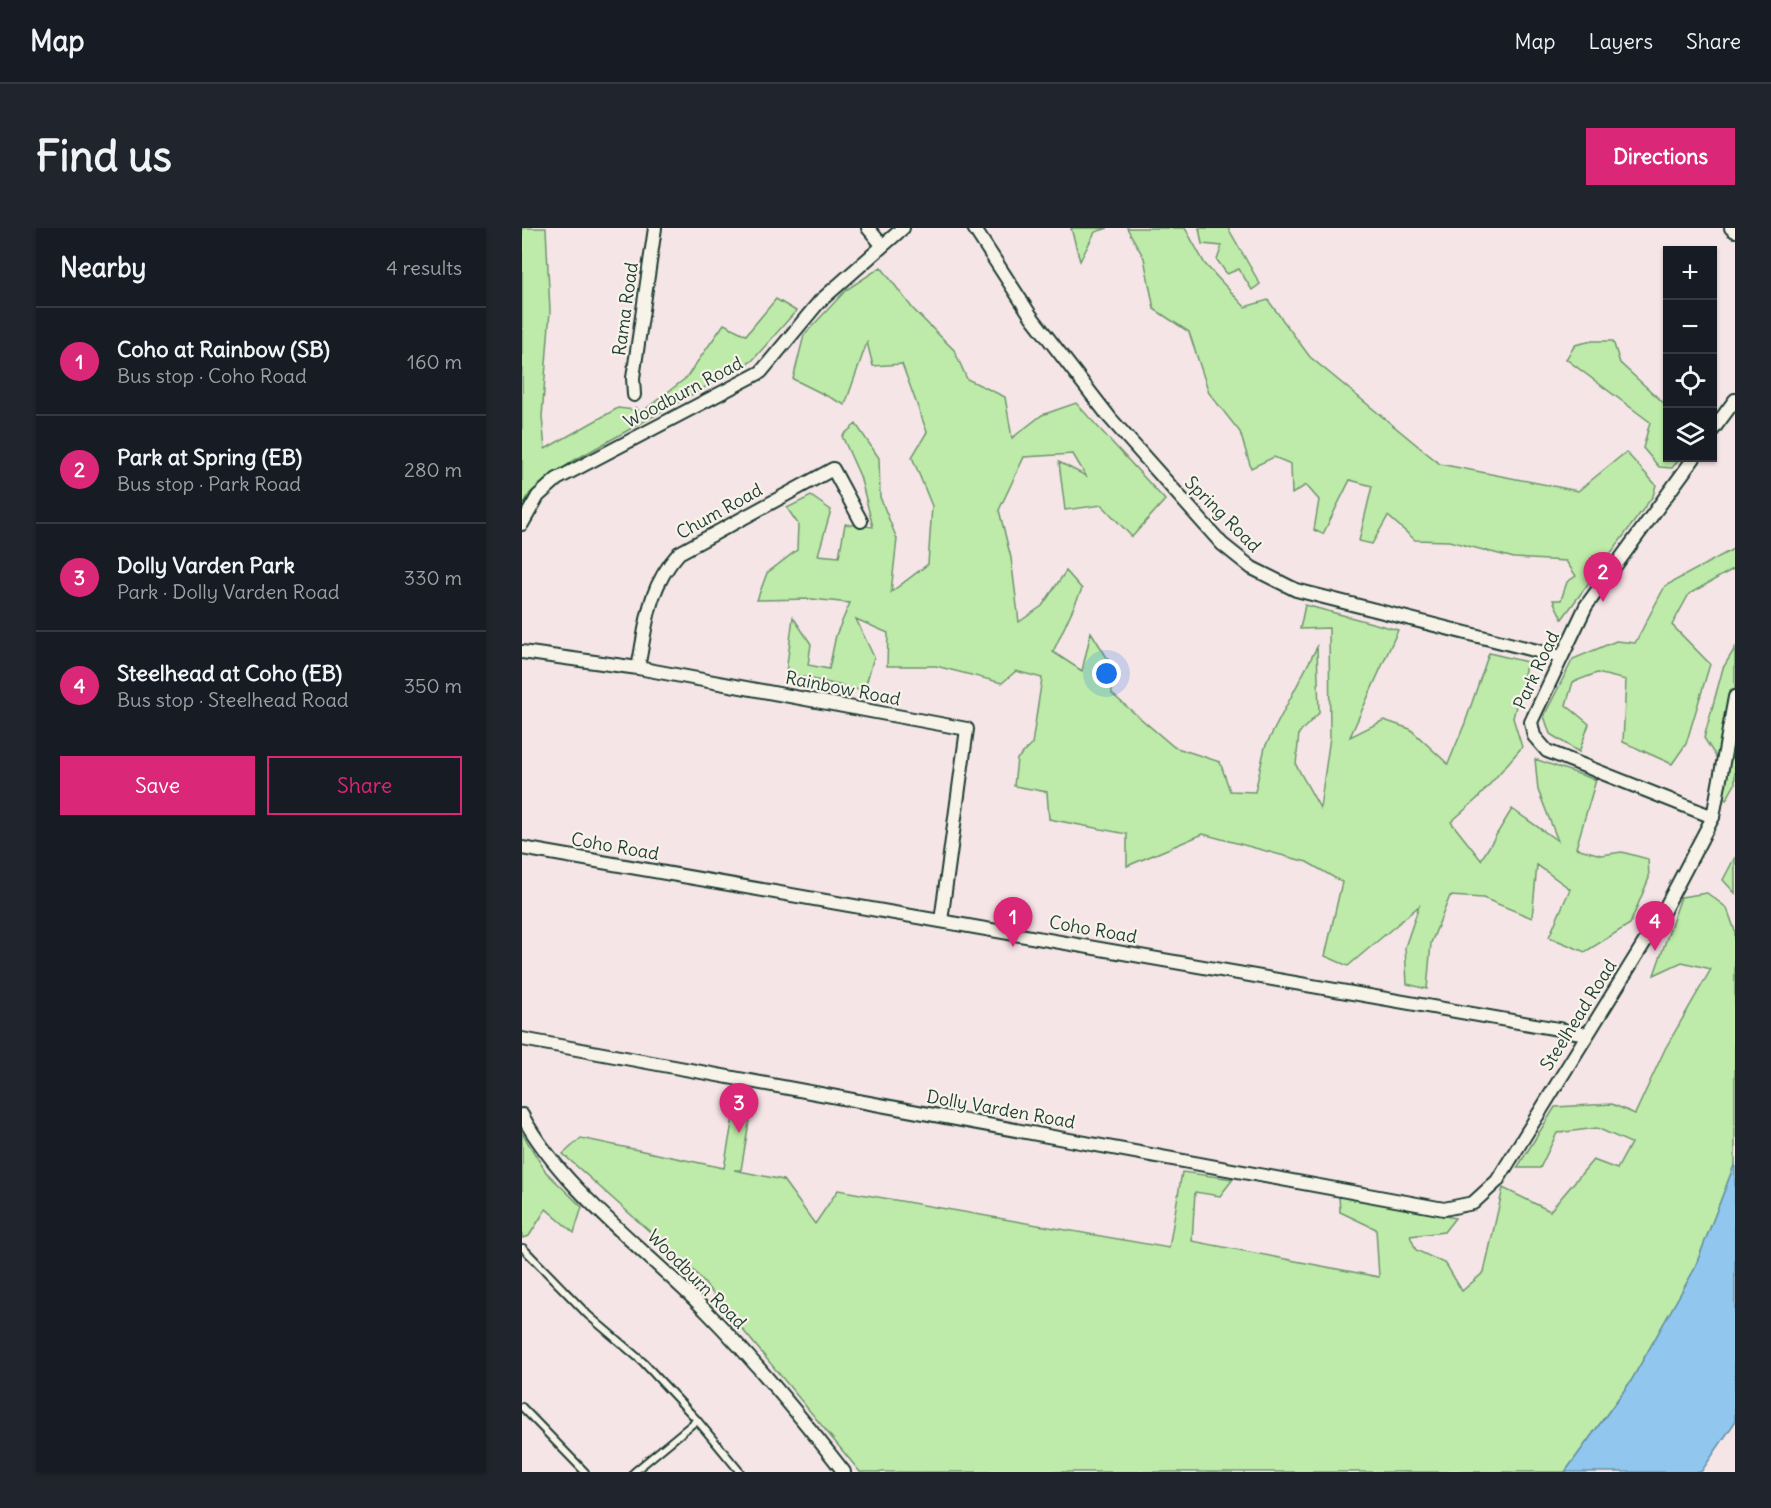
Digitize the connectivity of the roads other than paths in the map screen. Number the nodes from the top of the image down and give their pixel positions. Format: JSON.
{"nodes":[{"id":1,"x":655,"y":228,"type":"edge"},
{"id":2,"x":868,"y":228,"type":"edge"},
{"id":3,"x":903,"y":228,"type":"edge"},
{"id":4,"x":974,"y":228,"type":"edge"},
{"id":5,"x":1731,"y":228,"type":"edge"},
{"id":6,"x":1735,"y":231,"type":"edge"},
{"id":7,"x":882,"y":245,"type":"junction"},
{"id":8,"x":634,"y":395,"type":"road end"},
{"id":9,"x":1735,"y":400,"type":"edge"},
{"id":10,"x":1717,"y":425,"type":"edge"},
{"id":11,"x":1691,"y":462,"type":"edge"},
{"id":12,"x":861,"y":521,"type":"dead end"},
{"id":13,"x":522,"y":524,"type":"edge"},
{"id":14,"x":522,"y":652,"type":"edge"},
{"id":15,"x":1561,"y":657,"type":"junction"},
{"id":16,"x":638,"y":668,"type":"junction"},
{"id":17,"x":1735,"y":697,"type":"edge"},
{"id":18,"x":1713,"y":817,"type":"junction"},
{"id":19,"x":522,"y":848,"type":"edge"},
{"id":20,"x":941,"y":921,"type":"junction"},
{"id":21,"x":1587,"y":1034,"type":"junction"},
{"id":22,"x":522,"y":1039,"type":"edge"},
{"id":23,"x":522,"y":1115,"type":"edge"},
{"id":24,"x":1473,"y":1203,"type":"joint"},
{"id":25,"x":523,"y":1248,"type":"edge"},
{"id":26,"x":522,"y":1407,"type":"edge"},
{"id":27,"x":697,"y":1420,"type":"junction"},
{"id":28,"x":585,"y":1472,"type":"edge"},
{"id":29,"x":634,"y":1472,"type":"edge"},
{"id":30,"x":740,"y":1472,"type":"edge"},
{"id":31,"x":844,"y":1472,"type":"edge"}],
"edges":[{"from":1,"to":8,"type":"street","name":"Rama Road"},
{"from":2,"to":7,"type":"street"},
{"from":3,"to":7,"type":"street","name":"Woodburn Road"},
{"from":4,"to":15,"type":"street","name":"Spring Road"},
{"from":5,"to":6,"type":"street"},
{"from":7,"to":13,"type":"street","name":"Woodburn Road"},
{"from":9,"to":10,"type":"street"},
{"from":11,"to":15,"type":"street","name":"Park Road"},
{"from":12,"to":16,"type":"street","name":"Chum Road"},
{"from":14,"to":16,"type":"street","name":"Rainbow Road"},
{"from":15,"to":18,"type":"street","name":"Park Road"},
{"from":16,"to":20,"type":"street","name":"Rainbow Road"},
{"from":17,"to":18,"type":"street","name":"Steelhead Road"},
{"from":18,"to":21,"type":"street","name":"Steelhead Road"},
{"from":19,"to":20,"type":"street","name":"Coho Road"},
{"from":20,"to":21,"type":"street","name":"Coho Road"},
{"from":21,"to":24,"type":"street","name":"Steelhead Road"},
{"from":22,"to":24,"type":"street","name":"Dolly Varden Road"},
{"from":23,"to":31,"type":"street","name":"Woodburn Road"},
{"from":25,"to":27,"type":"lane"},
{"from":26,"to":28,"type":"lane"},
{"from":27,"to":29,"type":"lane"},
{"from":27,"to":30,"type":"lane"}]}
